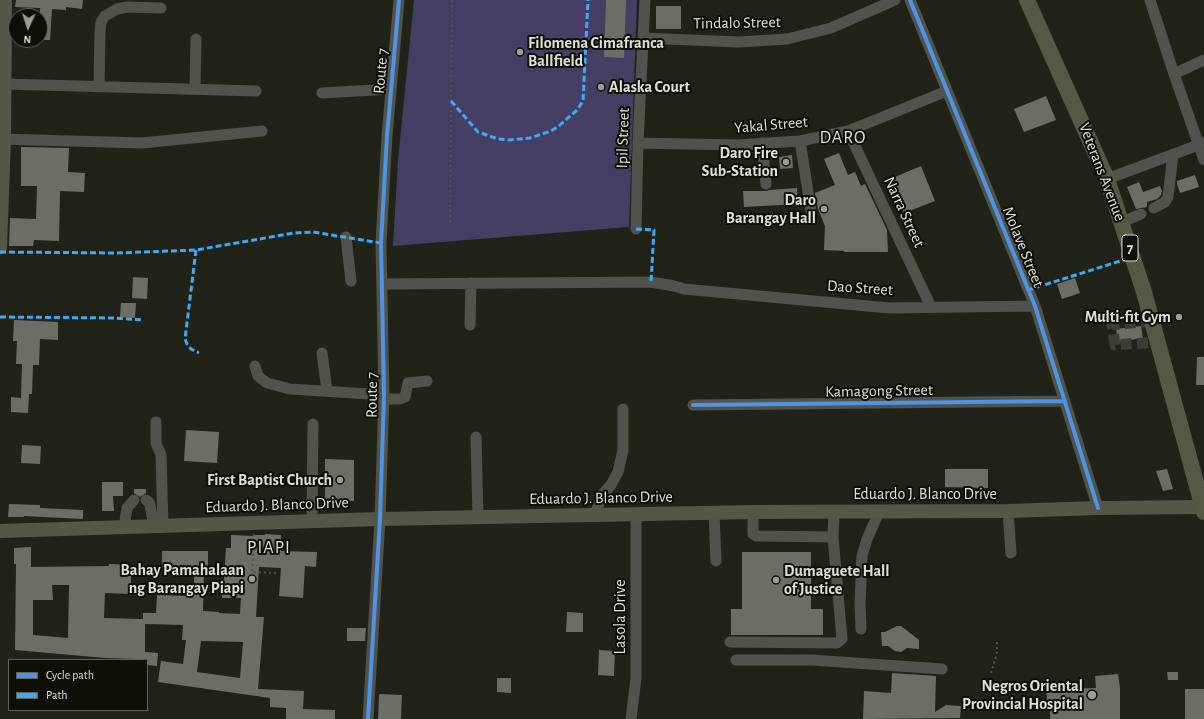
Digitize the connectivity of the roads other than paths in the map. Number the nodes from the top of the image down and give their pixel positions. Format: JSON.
{"nodes":[{"id":1,"x":5,"y":0,"type":"edge"},
{"id":2,"x":400,"y":0,"type":"edge"},
{"id":3,"x":644,"y":0,"type":"edge"},
{"id":4,"x":895,"y":0,"type":"edge"},
{"id":5,"x":910,"y":0,"type":"edge"},
{"id":6,"x":1027,"y":0,"type":"edge"},
{"id":7,"x":1150,"y":0,"type":"edge"},
{"id":8,"x":161,"y":8,"type":"dead end"},
{"id":9,"x":643,"y":38,"type":"junction"},
{"id":10,"x":196,"y":39,"type":"dead end"},
{"id":11,"x":1204,"y":60,"type":"edge"},
{"id":12,"x":1174,"y":74,"type":"junction"},
{"id":13,"x":4,"y":84,"type":"junction"},
{"id":14,"x":99,"y":87,"type":"junction"},
{"id":15,"x":392,"y":89,"type":"junction"},
{"id":16,"x":195,"y":90,"type":"junction"},
{"id":17,"x":256,"y":91,"type":"dead end"},
{"id":18,"x":947,"y":91,"type":"junction"},
{"id":19,"x":322,"y":93,"type":"dead end"},
{"id":20,"x":262,"y":131,"type":"dead end"},
{"id":21,"x":848,"y":131,"type":"junction"},
{"id":22,"x":2,"y":139,"type":"edge"},
{"id":23,"x":800,"y":141,"type":"junction"},
{"id":24,"x":638,"y":143,"type":"junction"},
{"id":25,"x":762,"y":143,"type":"junction"},
{"id":26,"x":1201,"y":144,"type":"edge"},
{"id":27,"x":1173,"y":154,"type":"junction"},
{"id":28,"x":1204,"y":160,"type":"edge"},
{"id":29,"x":1107,"y":179,"type":"junction"},
{"id":30,"x":766,"y":184,"type":"dead end"},
{"id":31,"x":1154,"y":208,"type":"dead end"},
{"id":32,"x":811,"y":211,"type":"dead end"},
{"id":33,"x":1141,"y":214,"type":"dead end"},
{"id":34,"x":1122,"y":222,"type":"junction"},
{"id":35,"x":636,"y":229,"type":"dead end"},
{"id":36,"x":346,"y":237,"type":"dead end"},
{"id":37,"x":0,"y":247,"type":"edge"},
{"id":38,"x":351,"y":281,"type":"dead end"},
{"id":39,"x":470,"y":283,"type":"junction"},
{"id":40,"x":383,"y":284,"type":"junction"},
{"id":41,"x":1034,"y":306,"type":"junction"},
{"id":42,"x":931,"y":307,"type":"junction"},
{"id":43,"x":470,"y":325,"type":"dead end"},
{"id":44,"x":322,"y":353,"type":"dead end"},
{"id":45,"x":256,"y":366,"type":"dead end"},
{"id":46,"x":427,"y":381,"type":"dead end"},
{"id":47,"x":327,"y":391,"type":"junction"},
{"id":48,"x":384,"y":397,"type":"junction"},
{"id":49,"x":1065,"y":401,"type":"junction"},
{"id":50,"x":693,"y":405,"type":"dead end"},
{"id":51,"x":623,"y":409,"type":"dead end"},
{"id":52,"x":156,"y":422,"type":"dead end"},
{"id":53,"x":313,"y":424,"type":"dead end"},
{"id":54,"x":476,"y":437,"type":"dead end"},
{"id":55,"x":134,"y":500,"type":"dead end"},
{"id":56,"x":146,"y":500,"type":"dead end"},
{"id":57,"x":1098,"y":508,"type":"junction"},
{"id":58,"x":1204,"y":509,"type":"edge"},
{"id":59,"x":1008,"y":511,"type":"junction"},
{"id":60,"x":753,"y":512,"type":"junction"},
{"id":61,"x":834,"y":512,"type":"junction"},
{"id":62,"x":879,"y":512,"type":"junction"},
{"id":63,"x":714,"y":513,"type":"junction"},
{"id":64,"x":636,"y":514,"type":"junction"},
{"id":65,"x":595,"y":515,"type":"junction"},
{"id":66,"x":478,"y":517,"type":"junction"},
{"id":67,"x":380,"y":519,"type":"junction"},
{"id":68,"x":312,"y":521,"type":"junction"},
{"id":69,"x":158,"y":526,"type":"junction"},
{"id":70,"x":124,"y":527,"type":"junction"},
{"id":71,"x":0,"y":531,"type":"edge"},
{"id":72,"x":833,"y":537,"type":"junction"},
{"id":73,"x":1011,"y":553,"type":"dead end"},
{"id":74,"x":716,"y":561,"type":"dead end"},
{"id":75,"x":861,"y":629,"type":"dead end"},
{"id":76,"x":730,"y":642,"type":"dead end"},
{"id":77,"x":736,"y":660,"type":"dead end"},
{"id":78,"x":942,"y":668,"type":"dead end"},
{"id":79,"x":368,"y":719,"type":"edge"},
{"id":80,"x":631,"y":719,"type":"edge"}],
"edges":[{"from":1,"to":13,"type":"main road"},
{"from":2,"to":15,"type":"street","name":"Route 7"},
{"from":3,"to":9,"type":"street","name":"Ipil Street"},
{"from":4,"to":9,"type":"street","name":"Tindalo Street"},
{"from":5,"to":18,"type":"street","name":"Molave Street"},
{"from":6,"to":29,"type":"highway","name":"Veterans Avenue","number":"7"},
{"from":7,"to":12,"type":"street"},
{"from":8,"to":14,"type":"street"},
{"from":9,"to":24,"type":"street","name":"Ipil Street"},
{"from":10,"to":16,"type":"street"},
{"from":11,"to":12,"type":"street"},
{"from":12,"to":26,"type":"street"},
{"from":13,"to":14,"type":"street"},
{"from":13,"to":22,"type":"main road"},
{"from":14,"to":16,"type":"street"},
{"from":15,"to":19,"type":"street"},
{"from":15,"to":40,"type":"street","name":"Route 7"},
{"from":16,"to":17,"type":"street"},
{"from":18,"to":21,"type":"street","name":"Yakal Street"},
{"from":18,"to":41,"type":"street","name":"Molave Street"},
{"from":20,"to":22,"type":"street"},
{"from":21,"to":23,"type":"street","name":"Yakal Street"},
{"from":21,"to":42,"type":"street","name":"Narra Street"},
{"from":22,"to":37,"type":"main road"},
{"from":23,"to":25,"type":"street","name":"Yakal Street"},
{"from":23,"to":32,"type":"street"},
{"from":24,"to":25,"type":"street","name":"Yakal Street"},
{"from":24,"to":35,"type":"street","name":"Ipil Street"},
{"from":25,"to":30,"type":"street"},
{"from":26,"to":27,"type":"street"},
{"from":26,"to":28,"type":"street"},
{"from":27,"to":29,"type":"street"},
{"from":27,"to":31,"type":"street"},
{"from":29,"to":34,"type":"highway","name":"Veterans Avenue","number":"7"},
{"from":33,"to":34,"type":"street"},
{"from":34,"to":58,"type":"highway","name":"Veterans Avenue","number":"7"},
{"from":36,"to":38,"type":"street"},
{"from":39,"to":40,"type":"street","name":"Dao Street"},
{"from":39,"to":42,"type":"street","name":"Dao Street"},
{"from":39,"to":43,"type":"street"},
{"from":40,"to":48,"type":"street","name":"Route 7"},
{"from":41,"to":42,"type":"street","name":"Dao Street"},
{"from":41,"to":49,"type":"street","name":"Molave Street"},
{"from":44,"to":47,"type":"street"},
{"from":45,"to":47,"type":"street"},
{"from":46,"to":48,"type":"street"},
{"from":47,"to":48,"type":"street"},
{"from":48,"to":67,"type":"street","name":"Route 7"},
{"from":49,"to":50,"type":"street","name":"Kamagong Street"},
{"from":49,"to":57,"type":"street","name":"Molave Street"},
{"from":51,"to":65,"type":"street"},
{"from":52,"to":69,"type":"street"},
{"from":53,"to":68,"type":"street"},
{"from":54,"to":66,"type":"street"},
{"from":55,"to":70,"type":"street"},
{"from":56,"to":69,"type":"street"},
{"from":57,"to":58,"type":"main road","name":"Eduardo J. Blanco Drive"},
{"from":57,"to":59,"type":"main road","name":"Eduardo J. Blanco Drive"},
{"from":59,"to":62,"type":"main road","name":"Eduardo J. Blanco Drive"},
{"from":59,"to":73,"type":"street"},
{"from":60,"to":61,"type":"main road","name":"Eduardo J. Blanco Drive"},
{"from":60,"to":63,"type":"main road","name":"Eduardo J. Blanco Drive"},
{"from":60,"to":72,"type":"street"},
{"from":61,"to":62,"type":"main road","name":"Eduardo J. Blanco Drive"},
{"from":61,"to":72,"type":"street"},
{"from":62,"to":75,"type":"street"},
{"from":63,"to":64,"type":"main road","name":"Eduardo J. Blanco Drive"},
{"from":63,"to":74,"type":"street"},
{"from":64,"to":65,"type":"main road","name":"Eduardo J. Blanco Drive"},
{"from":64,"to":80,"type":"street","name":"Lasola Drive"},
{"from":65,"to":66,"type":"main road","name":"Eduardo J. Blanco Drive"},
{"from":66,"to":67,"type":"main road","name":"Eduardo J. Blanco Drive"},
{"from":67,"to":68,"type":"main road","name":"Eduardo J. Blanco Drive"},
{"from":67,"to":79,"type":"street","name":"Route 7"},
{"from":68,"to":69,"type":"main road","name":"Eduardo J. Blanco Drive"},
{"from":69,"to":70,"type":"main road","name":"Eduardo J. Blanco Drive"},
{"from":70,"to":71,"type":"main road","name":"Eduardo J. Blanco Drive"},
{"from":72,"to":76,"type":"street"},
{"from":77,"to":78,"type":"street"}]}
